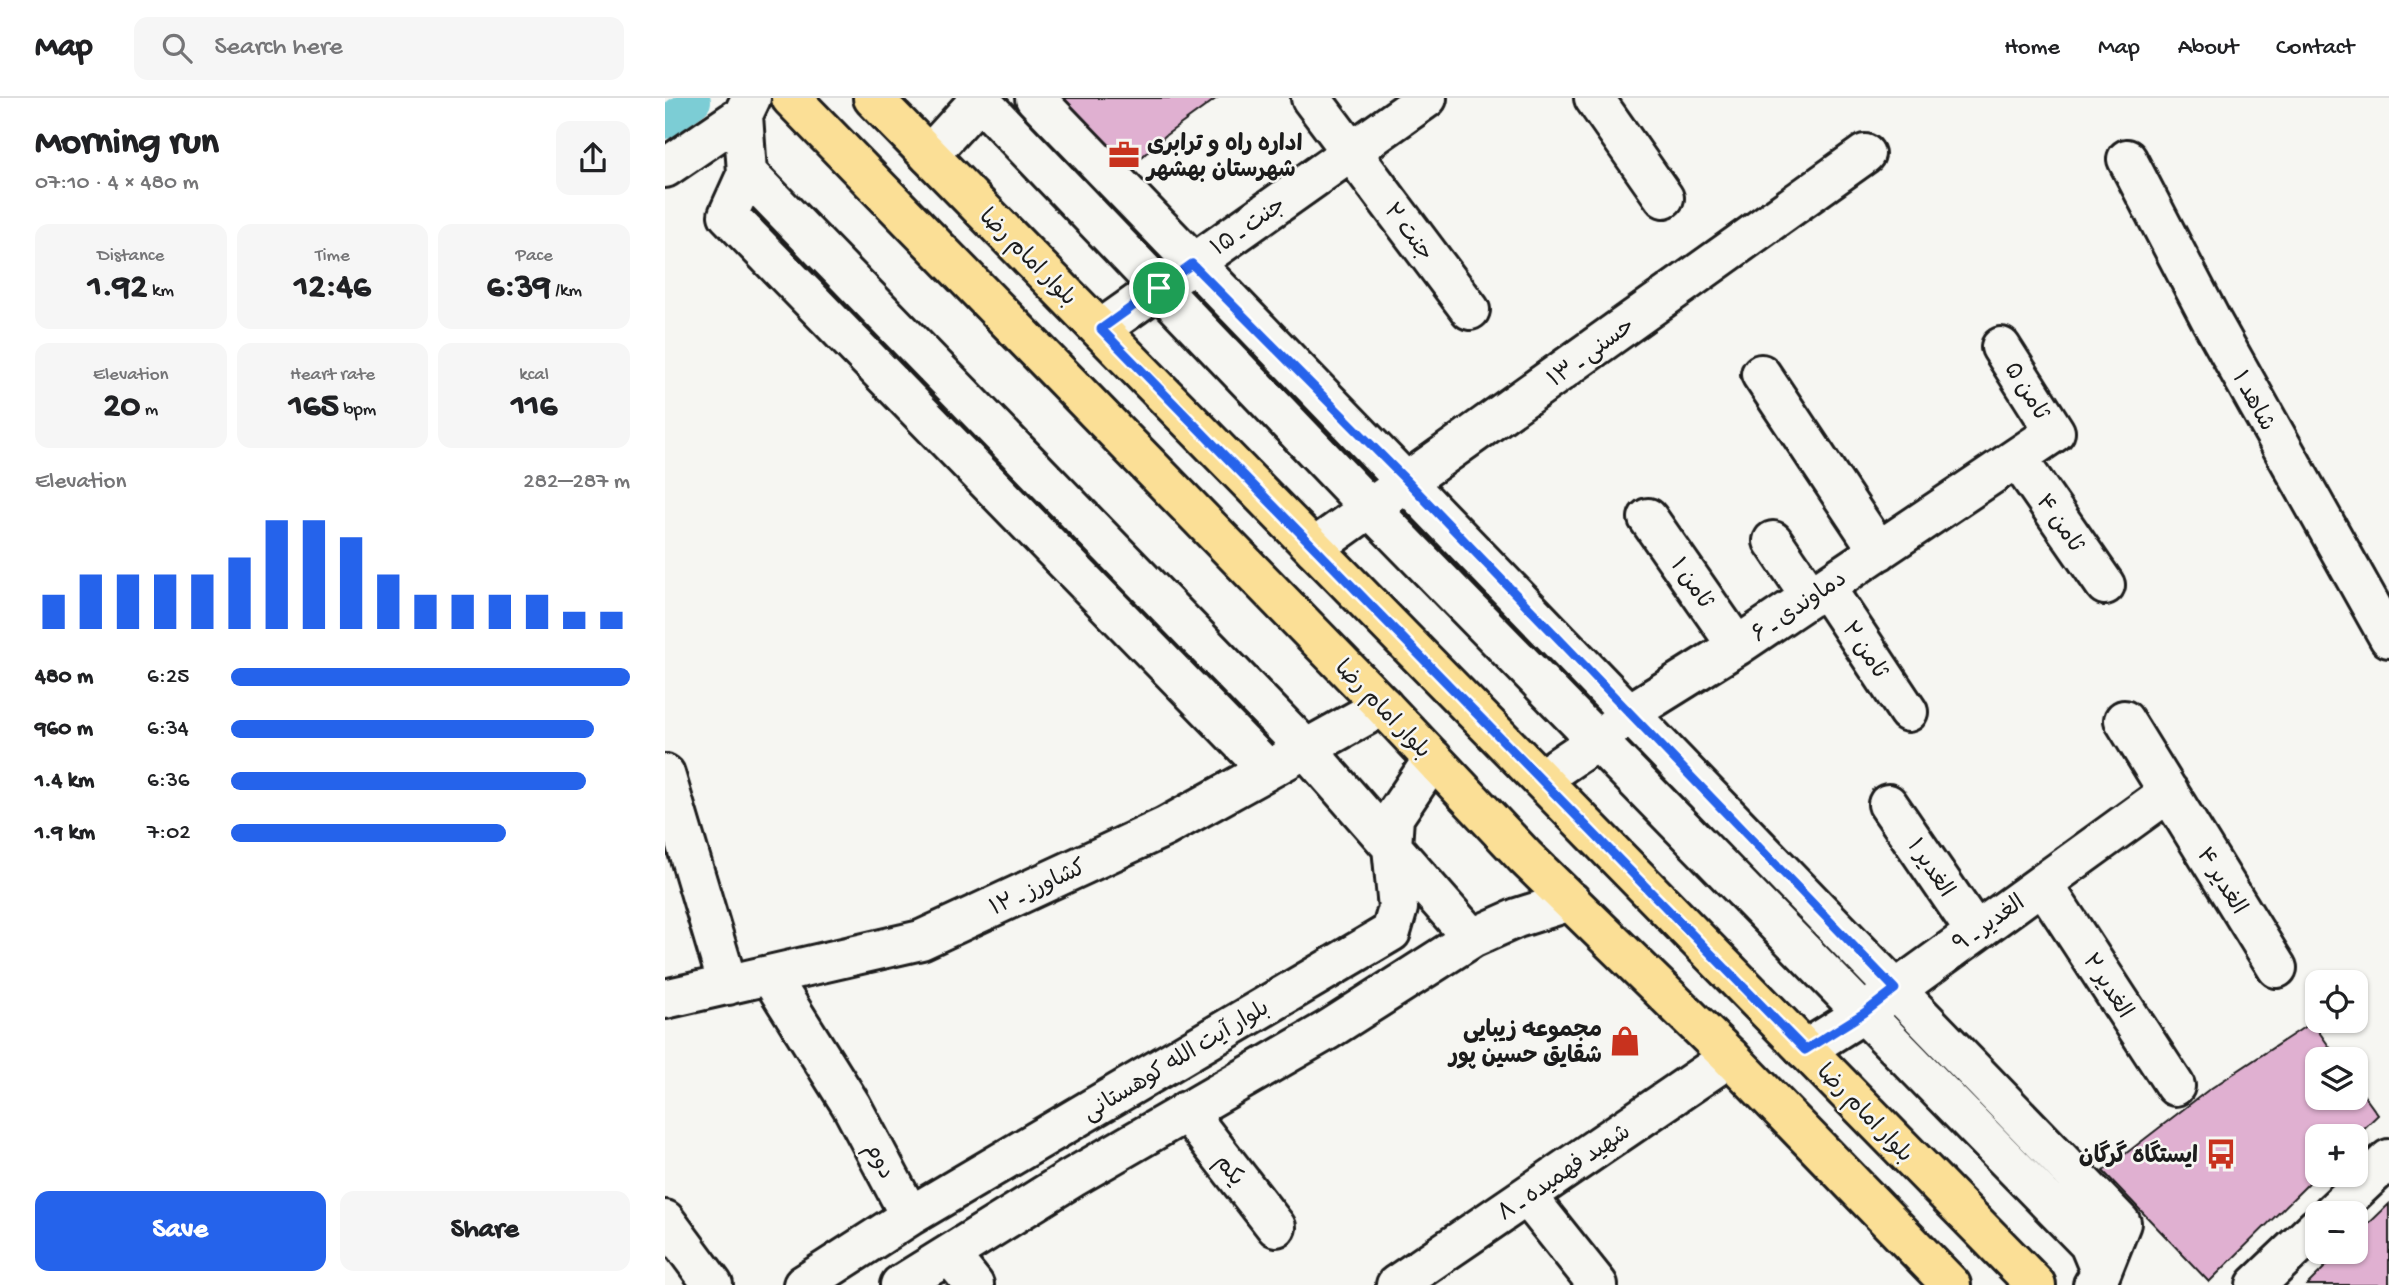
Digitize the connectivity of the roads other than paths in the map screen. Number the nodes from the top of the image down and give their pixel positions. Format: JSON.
{"nodes":[{"id":1,"x":873,"y":98,"type":"edge"},
{"id":2,"x":1035,"y":98,"type":"edge"},
{"id":3,"x":1311,"y":98,"type":"edge"},
{"id":4,"x":1594,"y":98,"type":"edge"},
{"id":5,"x":980,"y":99,"type":"edge"},
{"id":6,"x":1420,"y":100,"type":"edge"},
{"id":7,"x":797,"y":104,"type":"edge"},
{"id":8,"x":747,"y":106,"type":"edge"},
{"id":9,"x":1350,"y":152,"type":"junction"},
{"id":10,"x":1865,"y":154,"type":"dead end"},
{"id":11,"x":929,"y":155,"type":"junction"},
{"id":12,"x":2127,"y":159,"type":"dead end"},
{"id":13,"x":665,"y":168,"type":"edge"},
{"id":14,"x":747,"y":173,"type":"junction"},
{"id":15,"x":1664,"y":198,"type":"dead end"},
{"id":16,"x":1192,"y":264,"type":"junction"},
{"id":17,"x":1159,"y":288,"type":"junction"},
{"id":18,"x":1470,"y":310,"type":"dead end"},
{"id":19,"x":1101,"y":329,"type":"junction"},
{"id":20,"x":2001,"y":347,"type":"dead end"},
{"id":21,"x":1761,"y":374,"type":"dead end"},
{"id":22,"x":2055,"y":432,"type":"joint"},
{"id":23,"x":2017,"y":458,"type":"junction"},
{"id":24,"x":1407,"y":481,"type":"junction"},
{"id":25,"x":1370,"y":508,"type":"junction"},
{"id":26,"x":1648,"y":518,"type":"dead end"},
{"id":27,"x":1773,"y":541,"type":"dead end"},
{"id":28,"x":1314,"y":548,"type":"junction"},
{"id":29,"x":1879,"y":551,"type":"junction"},
{"id":30,"x":1133,"y":570,"type":"junction"},
{"id":31,"x":2105,"y":585,"type":"dead end"},
{"id":32,"x":1818,"y":592,"type":"junction"},
{"id":33,"x":1109,"y":608,"type":"junction"},
{"id":34,"x":1172,"y":609,"type":"junction"},
{"id":35,"x":2389,"y":639,"type":"edge"},
{"id":36,"x":1144,"y":643,"type":"junction"},
{"id":37,"x":1737,"y":646,"type":"junction"},
{"id":38,"x":1383,"y":706,"type":"junction"},
{"id":39,"x":1908,"y":712,"type":"dead end"},
{"id":40,"x":1628,"y":714,"type":"junction"},
{"id":41,"x":2124,"y":720,"type":"dead end"},
{"id":42,"x":1598,"y":740,"type":"junction"},
{"id":43,"x":1306,"y":748,"type":"junction"},
{"id":44,"x":1433,"y":759,"type":"junction"},
{"id":45,"x":1268,"y":770,"type":"junction"},
{"id":46,"x":665,"y":774,"type":"edge"},
{"id":47,"x":1542,"y":778,"type":"junction"},
{"id":48,"x":2169,"y":792,"type":"junction"},
{"id":49,"x":1888,"y":804,"type":"dead end"},
{"id":50,"x":1392,"y":847,"type":"junction"},
{"id":51,"x":2043,"y":884,"type":"junction"},
{"id":52,"x":1571,"y":901,"type":"junction"},
{"id":53,"x":1975,"y":931,"type":"junction"},
{"id":54,"x":1472,"y":938,"type":"junction"},
{"id":55,"x":2277,"y":968,"type":"dead end"},
{"id":56,"x":771,"y":976,"type":"junction"},
{"id":57,"x":728,"y":985,"type":"junction"},
{"id":58,"x":1895,"y":989,"type":"junction"},
{"id":59,"x":665,"y":999,"type":"edge"},
{"id":60,"x":1864,"y":1013,"type":"junction"},
{"id":61,"x":1805,"y":1050,"type":"junction"},
{"id":62,"x":1730,"y":1057,"type":"junction"},
{"id":63,"x":2175,"y":1086,"type":"dead end"},
{"id":64,"x":1186,"y":1111,"type":"junction"},
{"id":65,"x":2389,"y":1158,"type":"edge"},
{"id":66,"x":1527,"y":1196,"type":"junction"},
{"id":67,"x":2344,"y":1201,"type":"edge"},
{"id":68,"x":910,"y":1216,"type":"junction"},
{"id":69,"x":665,"y":1220,"type":"edge"},
{"id":70,"x":1276,"y":1227,"type":"dead end"},
{"id":71,"x":2305,"y":1238,"type":"edge"},
{"id":72,"x":950,"y":1255,"type":"junction"},
{"id":73,"x":2097,"y":1279,"type":"edge"},
{"id":74,"x":713,"y":1285,"type":"edge"},
{"id":75,"x":803,"y":1285,"type":"edge"},
{"id":76,"x":900,"y":1285,"type":"edge"},
{"id":77,"x":974,"y":1285,"type":"edge"},
{"id":78,"x":1396,"y":1285,"type":"edge"},
{"id":79,"x":1598,"y":1285,"type":"edge"},
{"id":80,"x":1951,"y":1285,"type":"edge"},
{"id":81,"x":2036,"y":1285,"type":"edge"},
{"id":82,"x":2256,"y":1285,"type":"edge"}],
"edges":[{"from":1,"to":11,"type":"main road","name":"بلوار امام رضا"},
{"from":2,"to":16,"type":"street"},
{"from":3,"to":9,"type":"street","name":"جنت ۲"},
{"from":4,"to":15,"type":"street"},
{"from":5,"to":11,"type":"street"},
{"from":5,"to":17,"type":"street"},
{"from":6,"to":9,"type":"street","name":"جنت ـ ۱۵"},
{"from":7,"to":38,"type":"main road","name":"بلوار امام رضا"},
{"from":8,"to":13,"type":"street"},
{"from":8,"to":14,"type":"street"},
{"from":9,"to":16,"type":"street","name":"جنت ـ ۱۵"},
{"from":9,"to":18,"type":"street","name":"جنت ۲"},
{"from":10,"to":24,"type":"street","name":"حسنی ـ ۱۳"},
{"from":11,"to":19,"type":"main road","name":"بلوار امام رضا"},
{"from":12,"to":35,"type":"street","name":"شاهد ۱"},
{"from":14,"to":30,"type":"street"},
{"from":14,"to":33,"type":"street"},
{"from":16,"to":17,"type":"street","name":"جنت ـ ۱۵"},
{"from":16,"to":24,"type":"street"},
{"from":17,"to":19,"type":"street","name":"جنت ـ ۱۵"},
{"from":17,"to":25,"type":"street"},
{"from":19,"to":28,"type":"main road","name":"بلوار امام رضا"},
{"from":20,"to":22,"type":"street","name":"ثامن ۵"},
{"from":21,"to":29,"type":"street"},
{"from":22,"to":23,"type":"street","name":"دماوندی ـ ۶"},
{"from":23,"to":29,"type":"street","name":"دماوندی ـ ۶"},
{"from":23,"to":31,"type":"street","name":"ثامن ۴"},
{"from":24,"to":25,"type":"street","name":"حسنی ـ ۱۳"},
{"from":24,"to":40,"type":"street"},
{"from":25,"to":28,"type":"street","name":"حسنی ـ ۱۳"},
{"from":25,"to":42,"type":"street"},
{"from":26,"to":37,"type":"street","name":"ثامن ۱"},
{"from":27,"to":32,"type":"street","name":"ثامن ۲"},
{"from":28,"to":47,"type":"main road","name":"بلوار امام رضا"},
{"from":29,"to":32,"type":"street","name":"دماوندی ـ ۶"},
{"from":30,"to":33,"type":"street"},
{"from":30,"to":34,"type":"street"},
{"from":32,"to":37,"type":"street","name":"دماوندی ـ ۶"},
{"from":32,"to":39,"type":"street","name":"ثامن ۲"},
{"from":33,"to":36,"type":"street"},
{"from":34,"to":36,"type":"street"},
{"from":34,"to":43,"type":"street"},
{"from":36,"to":45,"type":"street"},
{"from":37,"to":40,"type":"street","name":"دماوندی ـ ۶"},
{"from":38,"to":43,"type":"street","name":"کشاورز ـ ۱۲"},
{"from":38,"to":44,"type":"main road","name":"بلوار امام رضا"},
{"from":40,"to":42,"type":"street","name":"دماوندی ـ ۶"},
{"from":40,"to":58,"type":"street"},
{"from":41,"to":48,"type":"street","name":"الغدیر ۴"},
{"from":42,"to":47,"type":"street","name":"دماوندی ـ ۶"},
{"from":42,"to":60,"type":"street"},
{"from":43,"to":45,"type":"street","name":"کشاورز ـ ۱۲"},
{"from":43,"to":50,"type":"street"},
{"from":44,"to":50,"type":"street","name":"بلوار آیت الله کوهستانی"},
{"from":44,"to":52,"type":"main road","name":"بلوار امام رضا"},
{"from":45,"to":56,"type":"street","name":"کشاورز ـ ۱۲"},
{"from":46,"to":57,"type":"street"},
{"from":47,"to":61,"type":"main road","name":"بلوار امام رضا"},
{"from":48,"to":51,"type":"street","name":"الغدیر ـ ۹"},
{"from":48,"to":55,"type":"street","name":"الغدیر ۴"},
{"from":49,"to":53,"type":"street","name":"الغدیر ۱"},
{"from":50,"to":54,"type":"street"},
{"from":50,"to":68,"type":"street","name":"بلوار آیت الله کوهستانی"},
{"from":51,"to":53,"type":"street","name":"الغدیر ـ ۹"},
{"from":51,"to":63,"type":"street","name":"الغدیر ۲"},
{"from":52,"to":54,"type":"street"},
{"from":52,"to":62,"type":"main road","name":"بلوار امام رضا"},
{"from":53,"to":58,"type":"street","name":"الغدیر ـ ۹"},
{"from":54,"to":64,"type":"street"},
{"from":56,"to":57,"type":"street","name":"کشاورز ـ ۱۲"},
{"from":56,"to":68,"type":"street","name":"دوم"},
{"from":57,"to":59,"type":"street","name":"کشاورز ـ ۱۲"},
{"from":58,"to":60,"type":"street","name":"الغدیر ـ ۹"},
{"from":58,"to":73,"type":"street"},
{"from":60,"to":61,"type":"street","name":"الغدیر ـ ۹"},
{"from":60,"to":73,"type":"street"},
{"from":61,"to":81,"type":"main road","name":"بلوار امام رضا"},
{"from":62,"to":66,"type":"street","name":"شهید فهمیده ـ ۸"},
{"from":62,"to":80,"type":"main road","name":"بلوار امام رضا"},
{"from":64,"to":70,"type":"street","name":"یکم"},
{"from":64,"to":72,"type":"street"},
{"from":65,"to":67,"type":"street"},
{"from":66,"to":78,"type":"street","name":"شهید فهمیده ـ ۸"},
{"from":66,"to":79,"type":"street"},
{"from":68,"to":75,"type":"street","name":"بلوار آیت الله کوهستانی"},
{"from":69,"to":74,"type":"street"},
{"from":71,"to":82,"type":"street"},
{"from":72,"to":76,"type":"street"},
{"from":72,"to":77,"type":"street"}]}
